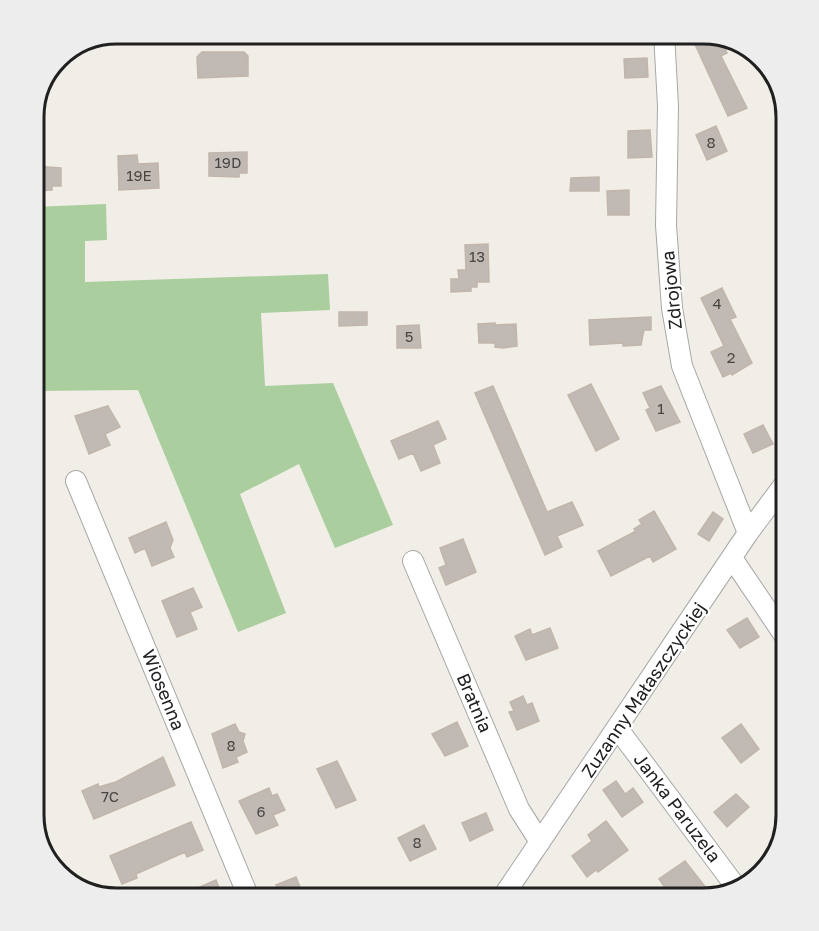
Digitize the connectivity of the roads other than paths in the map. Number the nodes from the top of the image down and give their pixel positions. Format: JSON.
{"nodes":[{"id":1,"x":665,"y":44,"type":"edge"},
{"id":2,"x":76,"y":481,"type":"dead end"},
{"id":3,"x":776,"y":495,"type":"edge"},
{"id":4,"x":748,"y":533,"type":"junction"},
{"id":5,"x":732,"y":558,"type":"junction"},
{"id":6,"x":413,"y":561,"type":"dead end"},
{"id":7,"x":776,"y":623,"type":"edge"},
{"id":8,"x":618,"y":729,"type":"junction"},
{"id":9,"x":540,"y":842,"type":"junction"},
{"id":10,"x":732,"y":881,"type":"edge"},
{"id":11,"x":245,"y":888,"type":"edge"},
{"id":12,"x":509,"y":888,"type":"edge"}],
"edges":[{"from":1,"to":4,"type":"street","name":"Zdrojowa"},
{"from":2,"to":11,"type":"street","name":"Wiosenna"},
{"from":3,"to":4,"type":"street","name":"Zuzanny Małaszczyckiej"},
{"from":4,"to":5,"type":"street","name":"Zuzanny Małaszczyckiej"},
{"from":5,"to":7,"type":"street"},
{"from":5,"to":8,"type":"street","name":"Zuzanny Małaszczyckiej"},
{"from":6,"to":9,"type":"street","name":"Bratnia"},
{"from":8,"to":9,"type":"street","name":"Zuzanny Małaszczyckiej"},
{"from":8,"to":10,"type":"street","name":"Janka Paruzela"},
{"from":9,"to":12,"type":"street","name":"Zuzanny Małaszczyckiej"}]}
